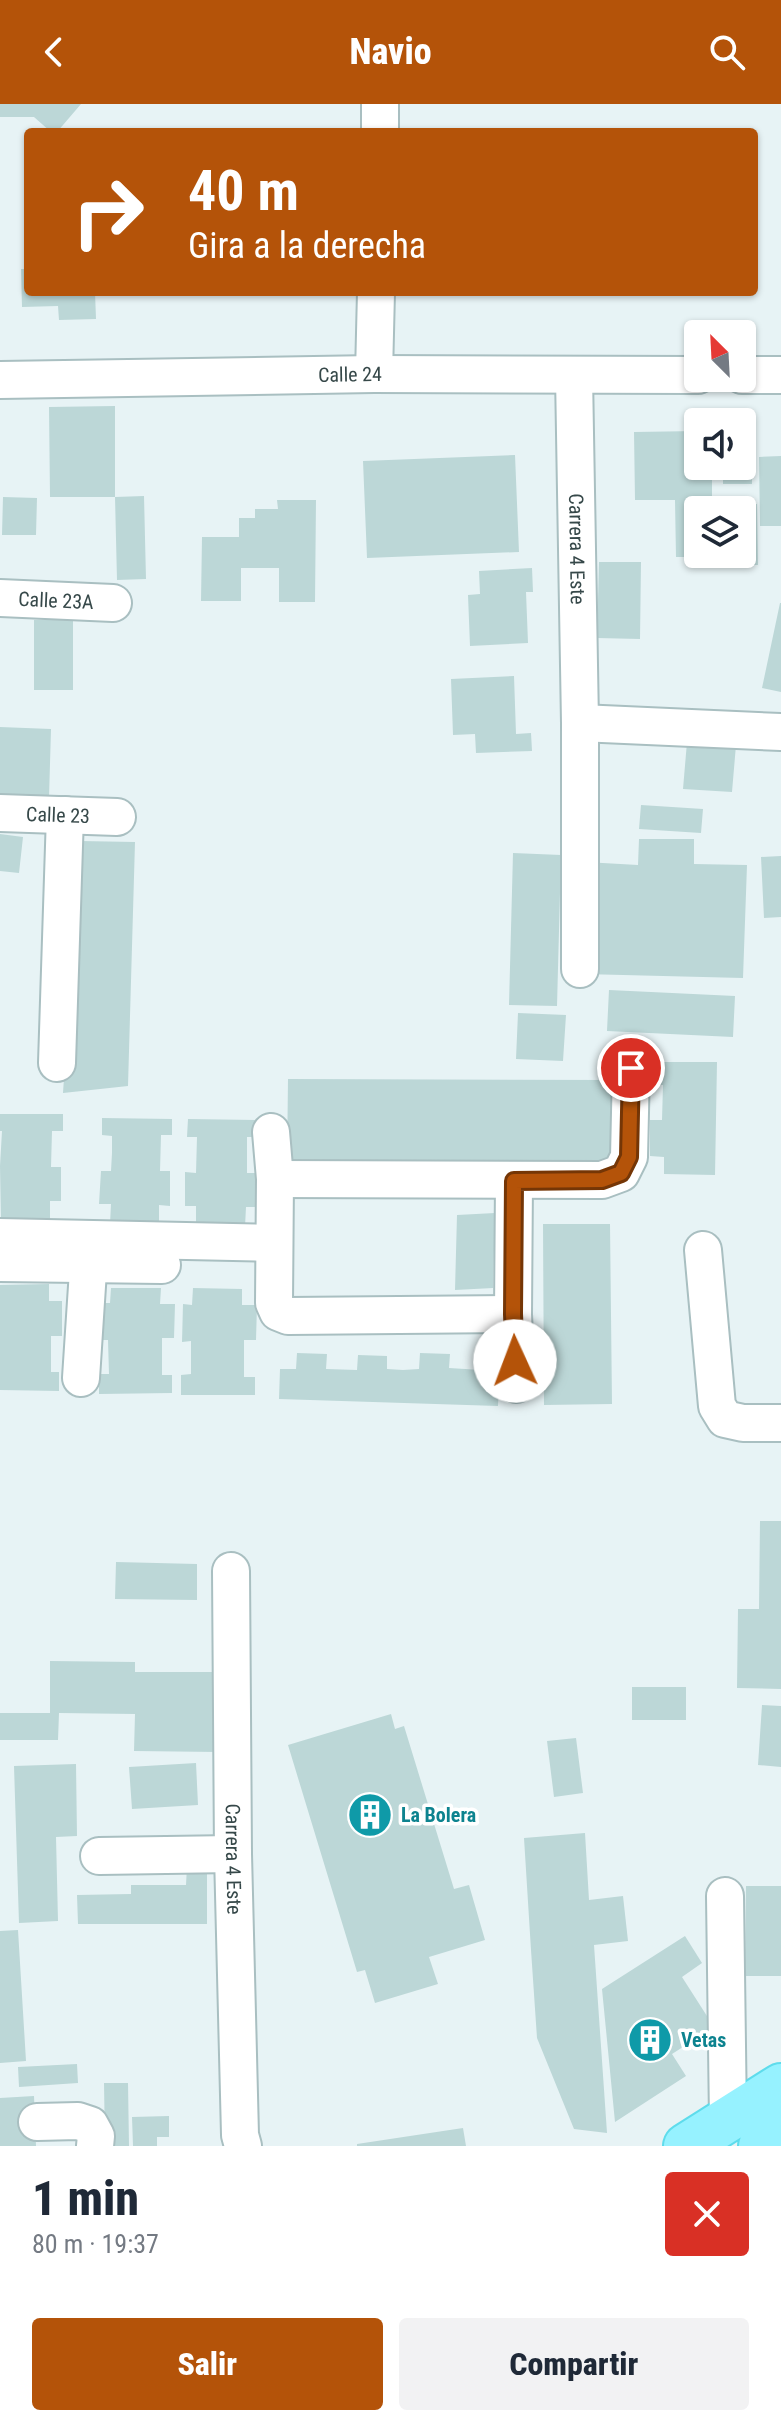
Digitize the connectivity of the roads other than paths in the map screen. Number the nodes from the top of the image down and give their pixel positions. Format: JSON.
{"nodes":[{"id":1,"x":380,"y":104,"type":"edge"},
{"id":2,"x":380,"y":128,"type":"edge"},
{"id":3,"x":376,"y":296,"type":"edge"},
{"id":4,"x":374,"y":374,"type":"junction"},
{"id":5,"x":574,"y":375,"type":"junction"},
{"id":6,"x":684,"y":375,"type":"edge"},
{"id":7,"x":756,"y":375,"type":"edge"},
{"id":8,"x":781,"y":375,"type":"edge"},
{"id":9,"x":0,"y":380,"type":"edge"},
{"id":10,"x":0,"y":598,"type":"edge"},
{"id":11,"x":113,"y":603,"type":"dead end"},
{"id":12,"x":580,"y":723,"type":"junction"},
{"id":13,"x":781,"y":732,"type":"edge"},
{"id":14,"x":0,"y":813,"type":"edge"},
{"id":15,"x":65,"y":815,"type":"junction"},
{"id":16,"x":117,"y":817,"type":"dead end"},
{"id":17,"x":580,"y":969,"type":"dead end"},
{"id":18,"x":57,"y":1063,"type":"dead end"},
{"id":19,"x":631,"y":1068,"type":"dead end"},
{"id":20,"x":271,"y":1132,"type":"dead end"},
{"id":21,"x":275,"y":1179,"type":"junction"},
{"id":22,"x":514,"y":1181,"type":"junction"},
{"id":23,"x":0,"y":1237,"type":"edge"},
{"id":24,"x":703,"y":1250,"type":"dead end"},
{"id":25,"x":90,"y":1251,"type":"junction"},
{"id":26,"x":274,"y":1255,"type":"junction"},
{"id":27,"x":0,"y":1263,"type":"edge"},
{"id":28,"x":513,"y":1314,"type":"junction"},
{"id":29,"x":81,"y":1378,"type":"dead end"},
{"id":30,"x":516,"y":1384,"type":"dead end"},
{"id":31,"x":781,"y":1423,"type":"edge"},
{"id":32,"x":231,"y":1571,"type":"dead end"},
{"id":33,"x":233,"y":1854,"type":"junction"},
{"id":34,"x":99,"y":1856,"type":"dead end"},
{"id":35,"x":725,"y":1896,"type":"dead end"},
{"id":36,"x":781,"y":2086,"type":"edge"},
{"id":37,"x":728,"y":2120,"type":"junction"},
{"id":38,"x":37,"y":2122,"type":"dead end"},
{"id":39,"x":95,"y":2146,"type":"edge"},
{"id":40,"x":243,"y":2146,"type":"edge"},
{"id":41,"x":686,"y":2146,"type":"edge"}],
"edges":[{"from":1,"to":2,"type":"street"},
{"from":3,"to":4,"type":"street"},
{"from":4,"to":5,"type":"street","name":"Calle 24"},
{"from":4,"to":9,"type":"street","name":"Calle 24"},
{"from":5,"to":6,"type":"street","name":"Calle 24"},
{"from":5,"to":12,"type":"street","name":"Carrera 4 Este"},
{"from":7,"to":8,"type":"street"},
{"from":10,"to":11,"type":"street","name":"Calle 23A"},
{"from":12,"to":13,"type":"street"},
{"from":12,"to":17,"type":"street","name":"Carrera 4 Este"},
{"from":14,"to":15,"type":"street","name":"Calle 23"},
{"from":15,"to":16,"type":"street","name":"Calle 23"},
{"from":15,"to":18,"type":"street"},
{"from":19,"to":22,"type":"street"},
{"from":20,"to":21,"type":"street"},
{"from":21,"to":22,"type":"street"},
{"from":21,"to":26,"type":"street"},
{"from":22,"to":28,"type":"street"},
{"from":23,"to":25,"type":"street"},
{"from":24,"to":31,"type":"street"},
{"from":25,"to":26,"type":"street"},
{"from":25,"to":27,"type":"street"},
{"from":25,"to":29,"type":"street"},
{"from":26,"to":28,"type":"street"},
{"from":28,"to":30,"type":"street"},
{"from":32,"to":33,"type":"street","name":"Carrera 4 Este"},
{"from":33,"to":34,"type":"street"},
{"from":33,"to":40,"type":"street","name":"Carrera 4 Este"},
{"from":35,"to":37,"type":"street"},
{"from":36,"to":37,"type":"main road"},
{"from":37,"to":41,"type":"main road"},
{"from":38,"to":39,"type":"street"}]}
